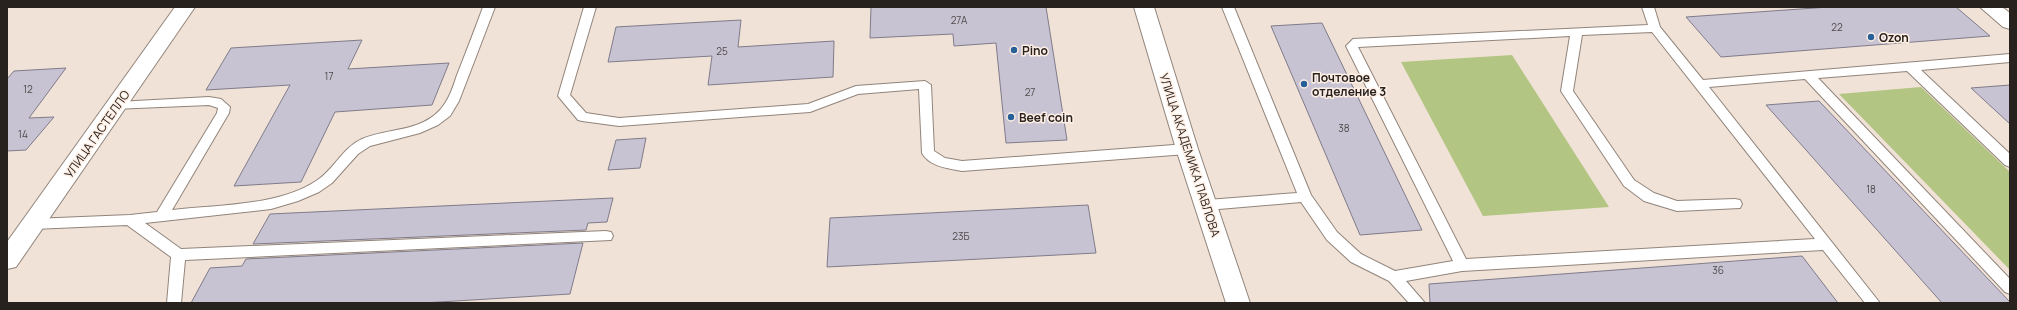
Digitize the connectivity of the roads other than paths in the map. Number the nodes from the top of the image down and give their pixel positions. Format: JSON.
{"nodes":[{"id":1,"x":185,"y":7,"type":"edge"},
{"id":2,"x":489,"y":7,"type":"edge"},
{"id":3,"x":590,"y":7,"type":"edge"},
{"id":4,"x":1144,"y":7,"type":"edge"},
{"id":5,"x":1228,"y":7,"type":"edge"},
{"id":6,"x":1648,"y":7,"type":"edge"},
{"id":7,"x":1990,"y":7,"type":"edge"},
{"id":8,"x":2010,"y":23,"type":"edge"},
{"id":9,"x":1655,"y":28,"type":"junction"},
{"id":10,"x":1577,"y":32,"type":"junction"},
{"id":11,"x":2010,"y":58,"type":"edge"},
{"id":12,"x":1911,"y":68,"type":"junction"},
{"id":13,"x":1806,"y":74,"type":"junction"},
{"id":14,"x":1698,"y":84,"type":"junction"},
{"id":15,"x":117,"y":106,"type":"junction"},
{"id":16,"x":1187,"y":149,"type":"junction"},
{"id":17,"x":2010,"y":162,"type":"edge"},
{"id":18,"x":1305,"y":197,"type":"junction"},
{"id":19,"x":1735,"y":204,"type":"dead end"},
{"id":20,"x":1207,"y":205,"type":"junction"},
{"id":21,"x":162,"y":215,"type":"junction"},
{"id":22,"x":130,"y":220,"type":"junction"},
{"id":23,"x":33,"y":224,"type":"junction"},
{"id":24,"x":606,"y":236,"type":"dead end"},
{"id":25,"x":1826,"y":244,"type":"junction"},
{"id":26,"x":178,"y":255,"type":"junction"},
{"id":27,"x":7,"y":260,"type":"edge"},
{"id":28,"x":1462,"y":265,"type":"junction"},
{"id":29,"x":1394,"y":277,"type":"junction"},
{"id":30,"x":2010,"y":288,"type":"edge"},
{"id":31,"x":174,"y":303,"type":"edge"},
{"id":32,"x":1238,"y":303,"type":"edge"},
{"id":33,"x":1418,"y":303,"type":"edge"},
{"id":34,"x":1873,"y":303,"type":"edge"}],
"edges":[{"from":1,"to":15,"type":"main road","name":"УЛИЦА ГАСТЕЛЛО"},
{"from":2,"to":21,"type":"lane"},
{"from":3,"to":16,"type":"lane"},
{"from":4,"to":16,"type":"main road","name":"УЛИЦА АКАДЕМИКА ПАВЛОВА"},
{"from":5,"to":18,"type":"lane"},
{"from":6,"to":9,"type":"lane"},
{"from":7,"to":8,"type":"main road"},
{"from":9,"to":10,"type":"lane"},
{"from":9,"to":14,"type":"lane"},
{"from":10,"to":19,"type":"lane"},
{"from":10,"to":28,"type":"lane"},
{"from":11,"to":12,"type":"lane"},
{"from":12,"to":13,"type":"lane"},
{"from":12,"to":17,"type":"lane"},
{"from":13,"to":14,"type":"lane"},
{"from":13,"to":30,"type":"lane"},
{"from":14,"to":25,"type":"lane"},
{"from":15,"to":21,"type":"lane"},
{"from":15,"to":23,"type":"main road","name":"УЛИЦА ГАСТЕЛЛО"},
{"from":16,"to":20,"type":"main road","name":"УЛИЦА АКАДЕМИКА ПАВЛОВА"},
{"from":18,"to":20,"type":"lane"},
{"from":18,"to":29,"type":"lane"},
{"from":20,"to":32,"type":"main road","name":"УЛИЦА АКАДЕМИКА ПАВЛОВА"},
{"from":21,"to":22,"type":"lane"},
{"from":22,"to":23,"type":"lane"},
{"from":22,"to":26,"type":"lane"},
{"from":23,"to":27,"type":"main road","name":"УЛИЦА ГАСТЕЛЛО"},
{"from":24,"to":26,"type":"lane"},
{"from":25,"to":28,"type":"lane"},
{"from":25,"to":34,"type":"lane"},
{"from":26,"to":31,"type":"lane"},
{"from":28,"to":29,"type":"lane"},
{"from":29,"to":33,"type":"lane"}]}
